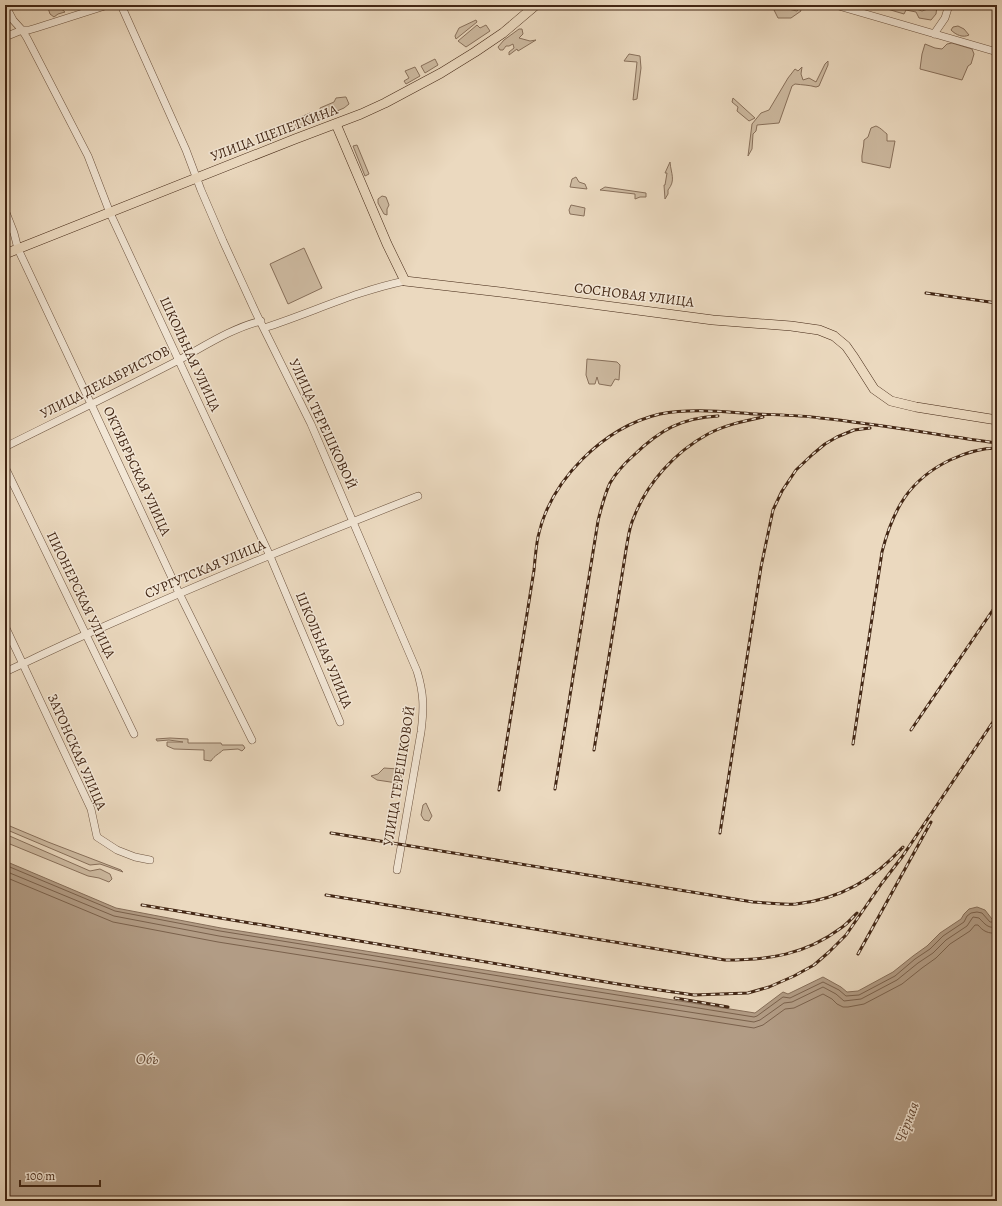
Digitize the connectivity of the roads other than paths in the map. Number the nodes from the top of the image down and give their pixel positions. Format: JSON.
{"nodes":[{"id":1,"x":5,"y":5,"type":"edge"},
{"id":2,"x":108,"y":5,"type":"edge"},
{"id":3,"x":122,"y":5,"type":"edge"},
{"id":4,"x":536,"y":5,"type":"edge"},
{"id":5,"x":835,"y":5,"type":"edge"},
{"id":6,"x":949,"y":5,"type":"edge"},
{"id":7,"x":22,"y":30,"type":"junction"},
{"id":8,"x":934,"y":34,"type":"junction"},
{"id":9,"x":5,"y":37,"type":"edge"},
{"id":10,"x":997,"y":52,"type":"edge"},
{"id":11,"x":336,"y":124,"type":"junction"},
{"id":12,"x":196,"y":178,"type":"junction"},
{"id":13,"x":5,"y":210,"type":"edge"},
{"id":14,"x":110,"y":213,"type":"junction"},
{"id":15,"x":18,"y":249,"type":"junction"},
{"id":16,"x":5,"y":254,"type":"edge"},
{"id":17,"x":405,"y":281,"type":"junction"},
{"id":18,"x":260,"y":320,"type":"junction"},
{"id":19,"x":264,"y":328,"type":"junction"},
{"id":20,"x":178,"y":360,"type":"junction"},
{"id":21,"x":91,"y":404,"type":"junction"},
{"id":22,"x":997,"y":420,"type":"edge"},
{"id":23,"x":5,"y":447,"type":"edge"},
{"id":24,"x":5,"y":466,"type":"edge"},
{"id":25,"x":418,"y":496,"type":"dead end"},
{"id":26,"x":353,"y":521,"type":"junction"},
{"id":27,"x":270,"y":556,"type":"junction"},
{"id":28,"x":179,"y":593,"type":"junction"},
{"id":29,"x":5,"y":626,"type":"edge"},
{"id":30,"x":86,"y":634,"type":"junction"},
{"id":31,"x":23,"y":664,"type":"junction"},
{"id":32,"x":5,"y":672,"type":"edge"},
{"id":33,"x":340,"y":722,"type":"dead end"},
{"id":34,"x":134,"y":734,"type":"dead end"},
{"id":35,"x":252,"y":740,"type":"dead end"},
{"id":36,"x":150,"y":860,"type":"dead end"},
{"id":37,"x":397,"y":870,"type":"dead end"}],
"edges":[{"from":1,"to":7,"type":"street","name":"ШКОЛЬНАЯ УЛИЦА"},
{"from":2,"to":7,"type":"street"},
{"from":3,"to":12,"type":"street","name":"УЛИЦА ТЕРЕШКОВОЙ"},
{"from":4,"to":11,"type":"main road","name":"УЛИЦА ЩЕПЕТКИНА"},
{"from":5,"to":8,"type":"street"},
{"from":6,"to":8,"type":"street"},
{"from":7,"to":9,"type":"street"},
{"from":7,"to":14,"type":"street","name":"ШКОЛЬНАЯ УЛИЦА"},
{"from":8,"to":10,"type":"street"},
{"from":11,"to":12,"type":"main road","name":"УЛИЦА ЩЕПЕТКИНА"},
{"from":11,"to":17,"type":"main road"},
{"from":12,"to":14,"type":"main road","name":"УЛИЦА ЩЕПЕТКИНА"},
{"from":12,"to":18,"type":"street","name":"УЛИЦА ТЕРЕШКОВОЙ"},
{"from":13,"to":15,"type":"street","name":"ОКТЯБРЬСКАЯ УЛИЦА"},
{"from":14,"to":15,"type":"main road","name":"УЛИЦА ЩЕПЕТКИНА"},
{"from":14,"to":20,"type":"street","name":"ШКОЛЬНАЯ УЛИЦА"},
{"from":15,"to":16,"type":"main road","name":"УЛИЦА ЩЕПЕТКИНА"},
{"from":15,"to":21,"type":"street","name":"ОКТЯБРЬСКАЯ УЛИЦА"},
{"from":17,"to":19,"type":"street"},
{"from":17,"to":22,"type":"main road","name":"СОСНОВАЯ УЛИЦА"},
{"from":18,"to":19,"type":"street","name":"УЛИЦА ТЕРЕШКОВОЙ"},
{"from":18,"to":20,"type":"street","name":"УЛИЦА ДЕКАБРИСТОВ"},
{"from":19,"to":26,"type":"street","name":"УЛИЦА ТЕРЕШКОВОЙ"},
{"from":20,"to":21,"type":"street","name":"УЛИЦА ДЕКАБРИСТОВ"},
{"from":20,"to":27,"type":"street","name":"ШКОЛЬНАЯ УЛИЦА"},
{"from":21,"to":23,"type":"street","name":"УЛИЦА ДЕКАБРИСТОВ"},
{"from":21,"to":28,"type":"street","name":"ОКТЯБРЬСКАЯ УЛИЦА"},
{"from":24,"to":30,"type":"street","name":"ПИОНЕРСКАЯ УЛИЦА"},
{"from":25,"to":26,"type":"street","name":"СУРГУТСКАЯ УЛИЦА"},
{"from":26,"to":27,"type":"street","name":"СУРГУТСКАЯ УЛИЦА"},
{"from":26,"to":37,"type":"street","name":"УЛИЦА ТЕРЕШКОВОЙ"},
{"from":27,"to":28,"type":"street","name":"СУРГУТСКАЯ УЛИЦА"},
{"from":27,"to":33,"type":"street","name":"ШКОЛЬНАЯ УЛИЦА"},
{"from":28,"to":30,"type":"street","name":"СУРГУТСКАЯ УЛИЦА"},
{"from":28,"to":35,"type":"street","name":"ОКТЯБРЬСКАЯ УЛИЦА"},
{"from":29,"to":31,"type":"street","name":"ЗАТОНСКАЯ УЛИЦА"},
{"from":30,"to":31,"type":"street","name":"СУРГУТСКАЯ УЛИЦА"},
{"from":30,"to":34,"type":"street","name":"ПИОНЕРСКАЯ УЛИЦА"},
{"from":31,"to":32,"type":"street","name":"СУРГУТСКАЯ УЛИЦА"},
{"from":31,"to":36,"type":"street","name":"ЗАТОНСКАЯ УЛИЦА"}]}
